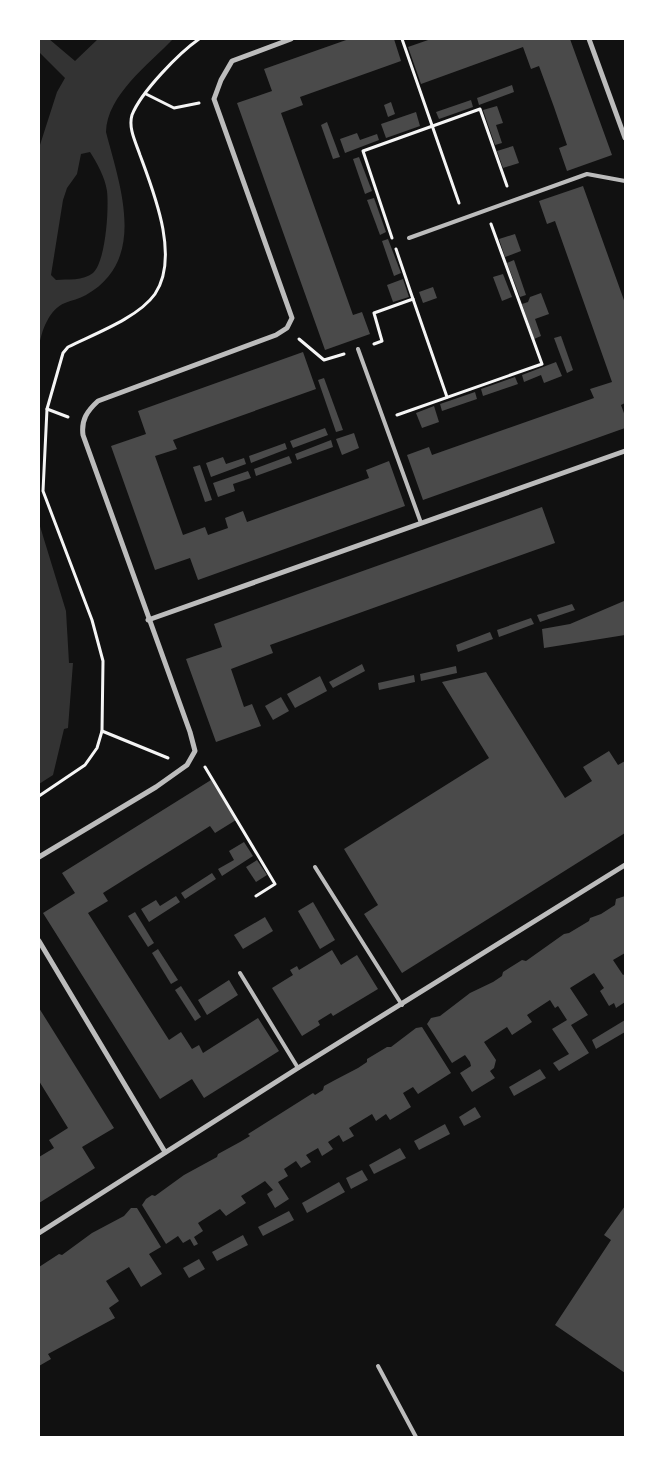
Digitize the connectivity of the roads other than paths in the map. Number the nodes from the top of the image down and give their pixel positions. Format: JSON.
{"nodes":[{"id":1,"x":291,"y":39,"type":"edge"},
{"id":2,"x":589,"y":39,"type":"edge"},
{"id":3,"x":625,"y":138,"type":"edge"},
{"id":4,"x":625,"y":181,"type":"edge"},
{"id":5,"x":409,"y":238,"type":"dead end"},
{"id":6,"x":358,"y":349,"type":"road end"},
{"id":7,"x":625,"y":451,"type":"edge"},
{"id":8,"x":422,"y":523,"type":"junction"},
{"id":9,"x":148,"y":620,"type":"junction"},
{"id":10,"x":39,"y":858,"type":"edge"},
{"id":11,"x":625,"y":865,"type":"edge"},
{"id":12,"x":315,"y":867,"type":"dead end"},
{"id":13,"x":39,"y":941,"type":"edge"},
{"id":14,"x":240,"y":973,"type":"dead end"},
{"id":15,"x":402,"y":1005,"type":"junction"},
{"id":16,"x":298,"y":1068,"type":"junction"},
{"id":17,"x":165,"y":1152,"type":"junction"},
{"id":18,"x":39,"y":1233,"type":"edge"},
{"id":19,"x":378,"y":1366,"type":"dead end"},
{"id":20,"x":416,"y":1437,"type":"edge"}],
"edges":[{"from":1,"to":9,"type":"street"},
{"from":2,"to":3,"type":"street"},
{"from":4,"to":5,"type":"lane"},
{"from":6,"to":8,"type":"lane"},
{"from":7,"to":8,"type":"street"},
{"from":8,"to":9,"type":"street"},
{"from":9,"to":10,"type":"street"},
{"from":11,"to":15,"type":"street"},
{"from":12,"to":15,"type":"lane"},
{"from":13,"to":17,"type":"street"},
{"from":14,"to":16,"type":"lane"},
{"from":15,"to":16,"type":"street"},
{"from":16,"to":17,"type":"street"},
{"from":17,"to":18,"type":"street"},
{"from":19,"to":20,"type":"lane"}]}
